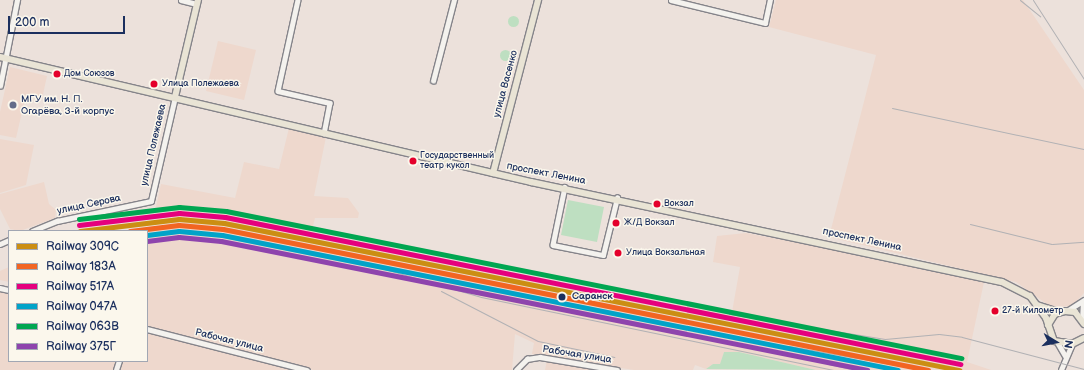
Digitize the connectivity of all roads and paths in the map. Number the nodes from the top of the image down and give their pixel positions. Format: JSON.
{"nodes":[{"id":1,"x":17,"y":0,"type":"edge"},
{"id":2,"x":181,"y":0,"type":"edge"},
{"id":3,"x":298,"y":0,"type":"edge"},
{"id":4,"x":454,"y":0,"type":"edge"},
{"id":5,"x":538,"y":0,"type":"edge"},
{"id":6,"x":671,"y":0,"type":"edge"},
{"id":7,"x":770,"y":0,"type":"edge"},
{"id":8,"x":197,"y":2,"type":"edge"},
{"id":9,"x":3,"y":57,"type":"edge"},
{"id":10,"x":433,"y":81,"type":"dead end"},
{"id":11,"x":0,"y":86,"type":"edge"},
{"id":12,"x":175,"y":97,"type":"junction"},
{"id":13,"x":324,"y":132,"type":"junction"},
{"id":14,"x":493,"y":173,"type":"junction"},
{"id":15,"x":565,"y":187,"type":"junction"},
{"id":16,"x":618,"y":198,"type":"junction"},
{"id":17,"x":151,"y":200,"type":"joint"},
{"id":18,"x":34,"y":230,"type":"edge"},
{"id":19,"x":1084,"y":300,"type":"edge"},
{"id":20,"x":1036,"y":304,"type":"junction"},
{"id":21,"x":1064,"y":311,"type":"junction"},
{"id":22,"x":1083,"y":322,"type":"edge"},
{"id":23,"x":1048,"y":325,"type":"junction"},
{"id":24,"x":148,"y":329,"type":"edge"},
{"id":25,"x":1084,"y":338,"type":"edge"},
{"id":26,"x":1058,"y":343,"type":"junction"},
{"id":27,"x":1073,"y":344,"type":"junction"},
{"id":28,"x":1084,"y":345,"type":"edge"},
{"id":29,"x":1065,"y":355,"type":"junction"},
{"id":30,"x":307,"y":370,"type":"edge"},
{"id":31,"x":516,"y":370,"type":"edge"},
{"id":32,"x":617,"y":370,"type":"edge"},
{"id":33,"x":1061,"y":370,"type":"edge"}],
"edges":[{"from":1,"to":9,"type":"street"},
{"from":2,"to":8,"type":"street"},
{"from":3,"to":13,"type":"street"},
{"from":4,"to":10,"type":"street"},
{"from":5,"to":14,"type":"main road","name":"улица Васенко"},
{"from":6,"to":7,"type":"street"},
{"from":8,"to":12,"type":"main road","name":"улица Полежаева"},
{"from":9,"to":11,"type":"street"},
{"from":9,"to":12,"type":"main road","name":"проспект Ленина"},
{"from":12,"to":13,"type":"main road","name":"проспект Ленина"},
{"from":12,"to":17,"type":"street","name":"улица Полежаева"},
{"from":13,"to":14,"type":"main road","name":"проспект Ленина"},
{"from":14,"to":15,"type":"main road","name":"проспект Ленина"},
{"from":15,"to":16,"type":"main road","name":"проспект Ленина"},
{"from":15,"to":16,"type":"street"},
{"from":16,"to":20,"type":"main road","name":"проспект Ленина"},
{"from":17,"to":18,"type":"street","name":"улица Серова"},
{"from":19,"to":21,"type":"street"},
{"from":19,"to":22,"type":"street"},
{"from":20,"to":21,"type":"main road"},
{"from":20,"to":23,"type":"main road","name":"проспект Ленина"},
{"from":21,"to":22,"type":"main road"},
{"from":21,"to":23,"type":"main road"},
{"from":23,"to":26,"type":"main road","name":"проспект Ленина"},
{"from":24,"to":30,"type":"street","name":"Рабочая улица"},
{"from":25,"to":27,"type":"main road"},
{"from":26,"to":27,"type":"main road"},
{"from":26,"to":29,"type":"street"},
{"from":27,"to":28,"type":"main road"},
{"from":27,"to":29,"type":"street"},
{"from":29,"to":33,"type":"street"},
{"from":31,"to":32,"type":"street","name":"Рабочая улица"}]}
